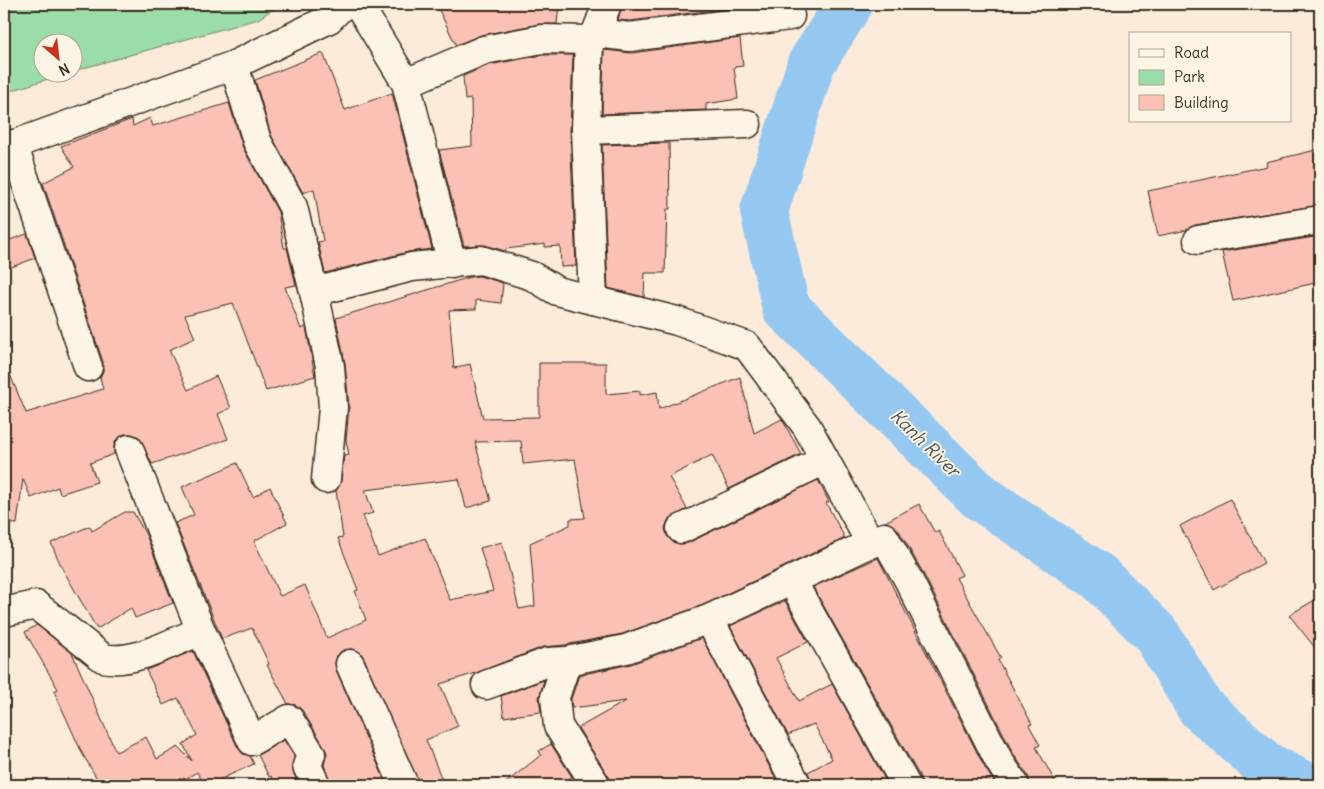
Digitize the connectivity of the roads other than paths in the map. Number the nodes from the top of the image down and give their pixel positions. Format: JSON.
{"nodes":[{"id":1,"x":344,"y":4,"type":"edge"},
{"id":2,"x":358,"y":4,"type":"edge"},
{"id":3,"x":607,"y":4,"type":"edge"},
{"id":4,"x":790,"y":16,"type":"dead end"},
{"id":5,"x":592,"y":37,"type":"junction"},
{"id":6,"x":234,"y":64,"type":"junction"},
{"id":7,"x":406,"y":83,"type":"junction"},
{"id":8,"x":747,"y":124,"type":"dead end"},
{"id":9,"x":586,"y":130,"type":"junction"},
{"id":10,"x":8,"y":146,"type":"edge"},
{"id":11,"x":1320,"y":220,"type":"edge"},
{"id":12,"x":1198,"y":240,"type":"dead end"},
{"id":13,"x":452,"y":264,"type":"junction"},
{"id":14,"x":314,"y":292,"type":"junction"},
{"id":15,"x":593,"y":300,"type":"junction"},
{"id":16,"x":88,"y":367,"type":"dead end"},
{"id":17,"x":129,"y":450,"type":"dead end"},
{"id":18,"x":824,"y":460,"type":"junction"},
{"id":19,"x":326,"y":479,"type":"dead end"},
{"id":20,"x":681,"y":529,"type":"dead end"},
{"id":21,"x":871,"y":544,"type":"junction"},
{"id":22,"x":792,"y":581,"type":"junction"},
{"id":23,"x":4,"y":612,"type":"edge"},
{"id":24,"x":709,"y":619,"type":"junction"},
{"id":25,"x":201,"y":631,"type":"junction"},
{"id":26,"x":567,"y":661,"type":"junction"},
{"id":27,"x":350,"y":664,"type":"dead end"},
{"id":28,"x":486,"y":685,"type":"dead end"},
{"id":29,"x":316,"y":785,"type":"edge"},
{"id":30,"x":404,"y":785,"type":"edge"},
{"id":31,"x":596,"y":785,"type":"edge"},
{"id":32,"x":797,"y":785,"type":"edge"},
{"id":33,"x":906,"y":785,"type":"edge"},
{"id":34,"x":1015,"y":785,"type":"edge"}],
"edges":[{"from":1,"to":6,"type":"street"},
{"from":2,"to":7,"type":"street"},
{"from":3,"to":5,"type":"street"},
{"from":4,"to":5,"type":"street"},
{"from":5,"to":7,"type":"street"},
{"from":5,"to":9,"type":"street"},
{"from":6,"to":10,"type":"street"},
{"from":6,"to":14,"type":"street"},
{"from":7,"to":13,"type":"street"},
{"from":8,"to":9,"type":"street"},
{"from":9,"to":15,"type":"street"},
{"from":10,"to":16,"type":"street"},
{"from":11,"to":12,"type":"street"},
{"from":13,"to":14,"type":"street"},
{"from":13,"to":15,"type":"street"},
{"from":14,"to":19,"type":"street"},
{"from":15,"to":18,"type":"street"},
{"from":17,"to":25,"type":"street"},
{"from":18,"to":20,"type":"street"},
{"from":18,"to":21,"type":"street"},
{"from":21,"to":22,"type":"street"},
{"from":21,"to":34,"type":"street"},
{"from":22,"to":24,"type":"street"},
{"from":22,"to":33,"type":"street"},
{"from":23,"to":25,"type":"street"},
{"from":24,"to":26,"type":"street"},
{"from":24,"to":32,"type":"street"},
{"from":25,"to":29,"type":"street"},
{"from":26,"to":28,"type":"street"},
{"from":26,"to":31,"type":"street"},
{"from":27,"to":30,"type":"street"}]}
